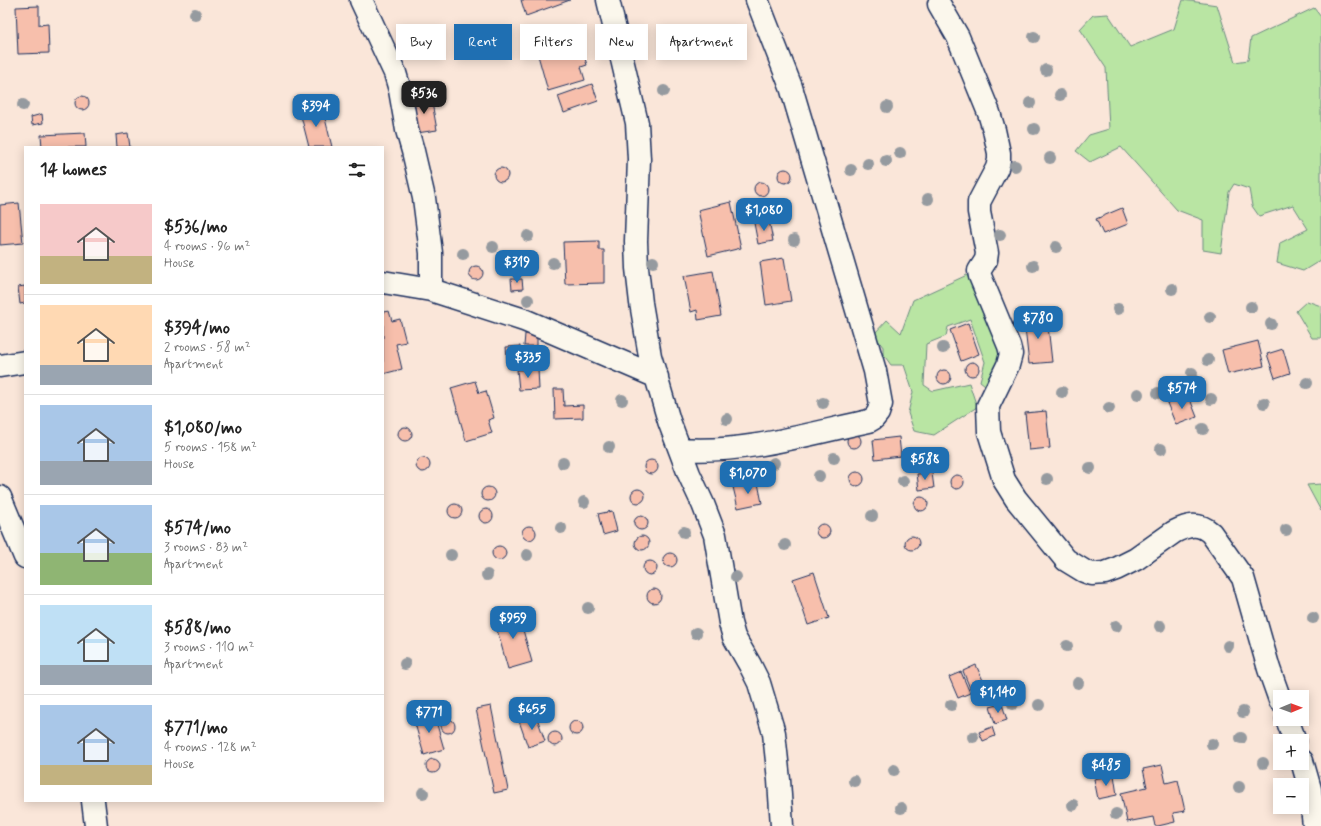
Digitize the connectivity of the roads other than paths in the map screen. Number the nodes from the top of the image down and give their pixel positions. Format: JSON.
{"nodes":[{"id":1,"x":361,"y":0,"type":"edge"},
{"id":2,"x":608,"y":0,"type":"edge"},
{"id":3,"x":757,"y":0,"type":"edge"},
{"id":4,"x":939,"y":4,"type":"dead end"},
{"id":5,"x":384,"y":282,"type":"edge"},
{"id":6,"x":431,"y":290,"type":"junction"},
{"id":7,"x":24,"y":362,"type":"edge"},
{"id":8,"x":0,"y":366,"type":"edge"},
{"id":9,"x":657,"y":377,"type":"junction"},
{"id":10,"x":680,"y":449,"type":"junction"},
{"id":11,"x":0,"y":498,"type":"edge"},
{"id":12,"x":24,"y":555,"type":"edge"},
{"id":13,"x":1276,"y":690,"type":"edge"},
{"id":14,"x":1305,"y":770,"type":"edge"},
{"id":15,"x":93,"y":802,"type":"edge"},
{"id":16,"x":96,"y":826,"type":"edge"},
{"id":17,"x":782,"y":826,"type":"edge"},
{"id":18,"x":1314,"y":826,"type":"edge"}],
"edges":[{"from":1,"to":6,"type":"street"},
{"from":2,"to":9,"type":"street"},
{"from":3,"to":10,"type":"street"},
{"from":4,"to":13,"type":"street"},
{"from":5,"to":6,"type":"street"},
{"from":6,"to":9,"type":"street"},
{"from":7,"to":8,"type":"street"},
{"from":9,"to":10,"type":"street"},
{"from":10,"to":17,"type":"street"},
{"from":11,"to":12,"type":"street"},
{"from":14,"to":18,"type":"street"},
{"from":15,"to":16,"type":"street"}]}
